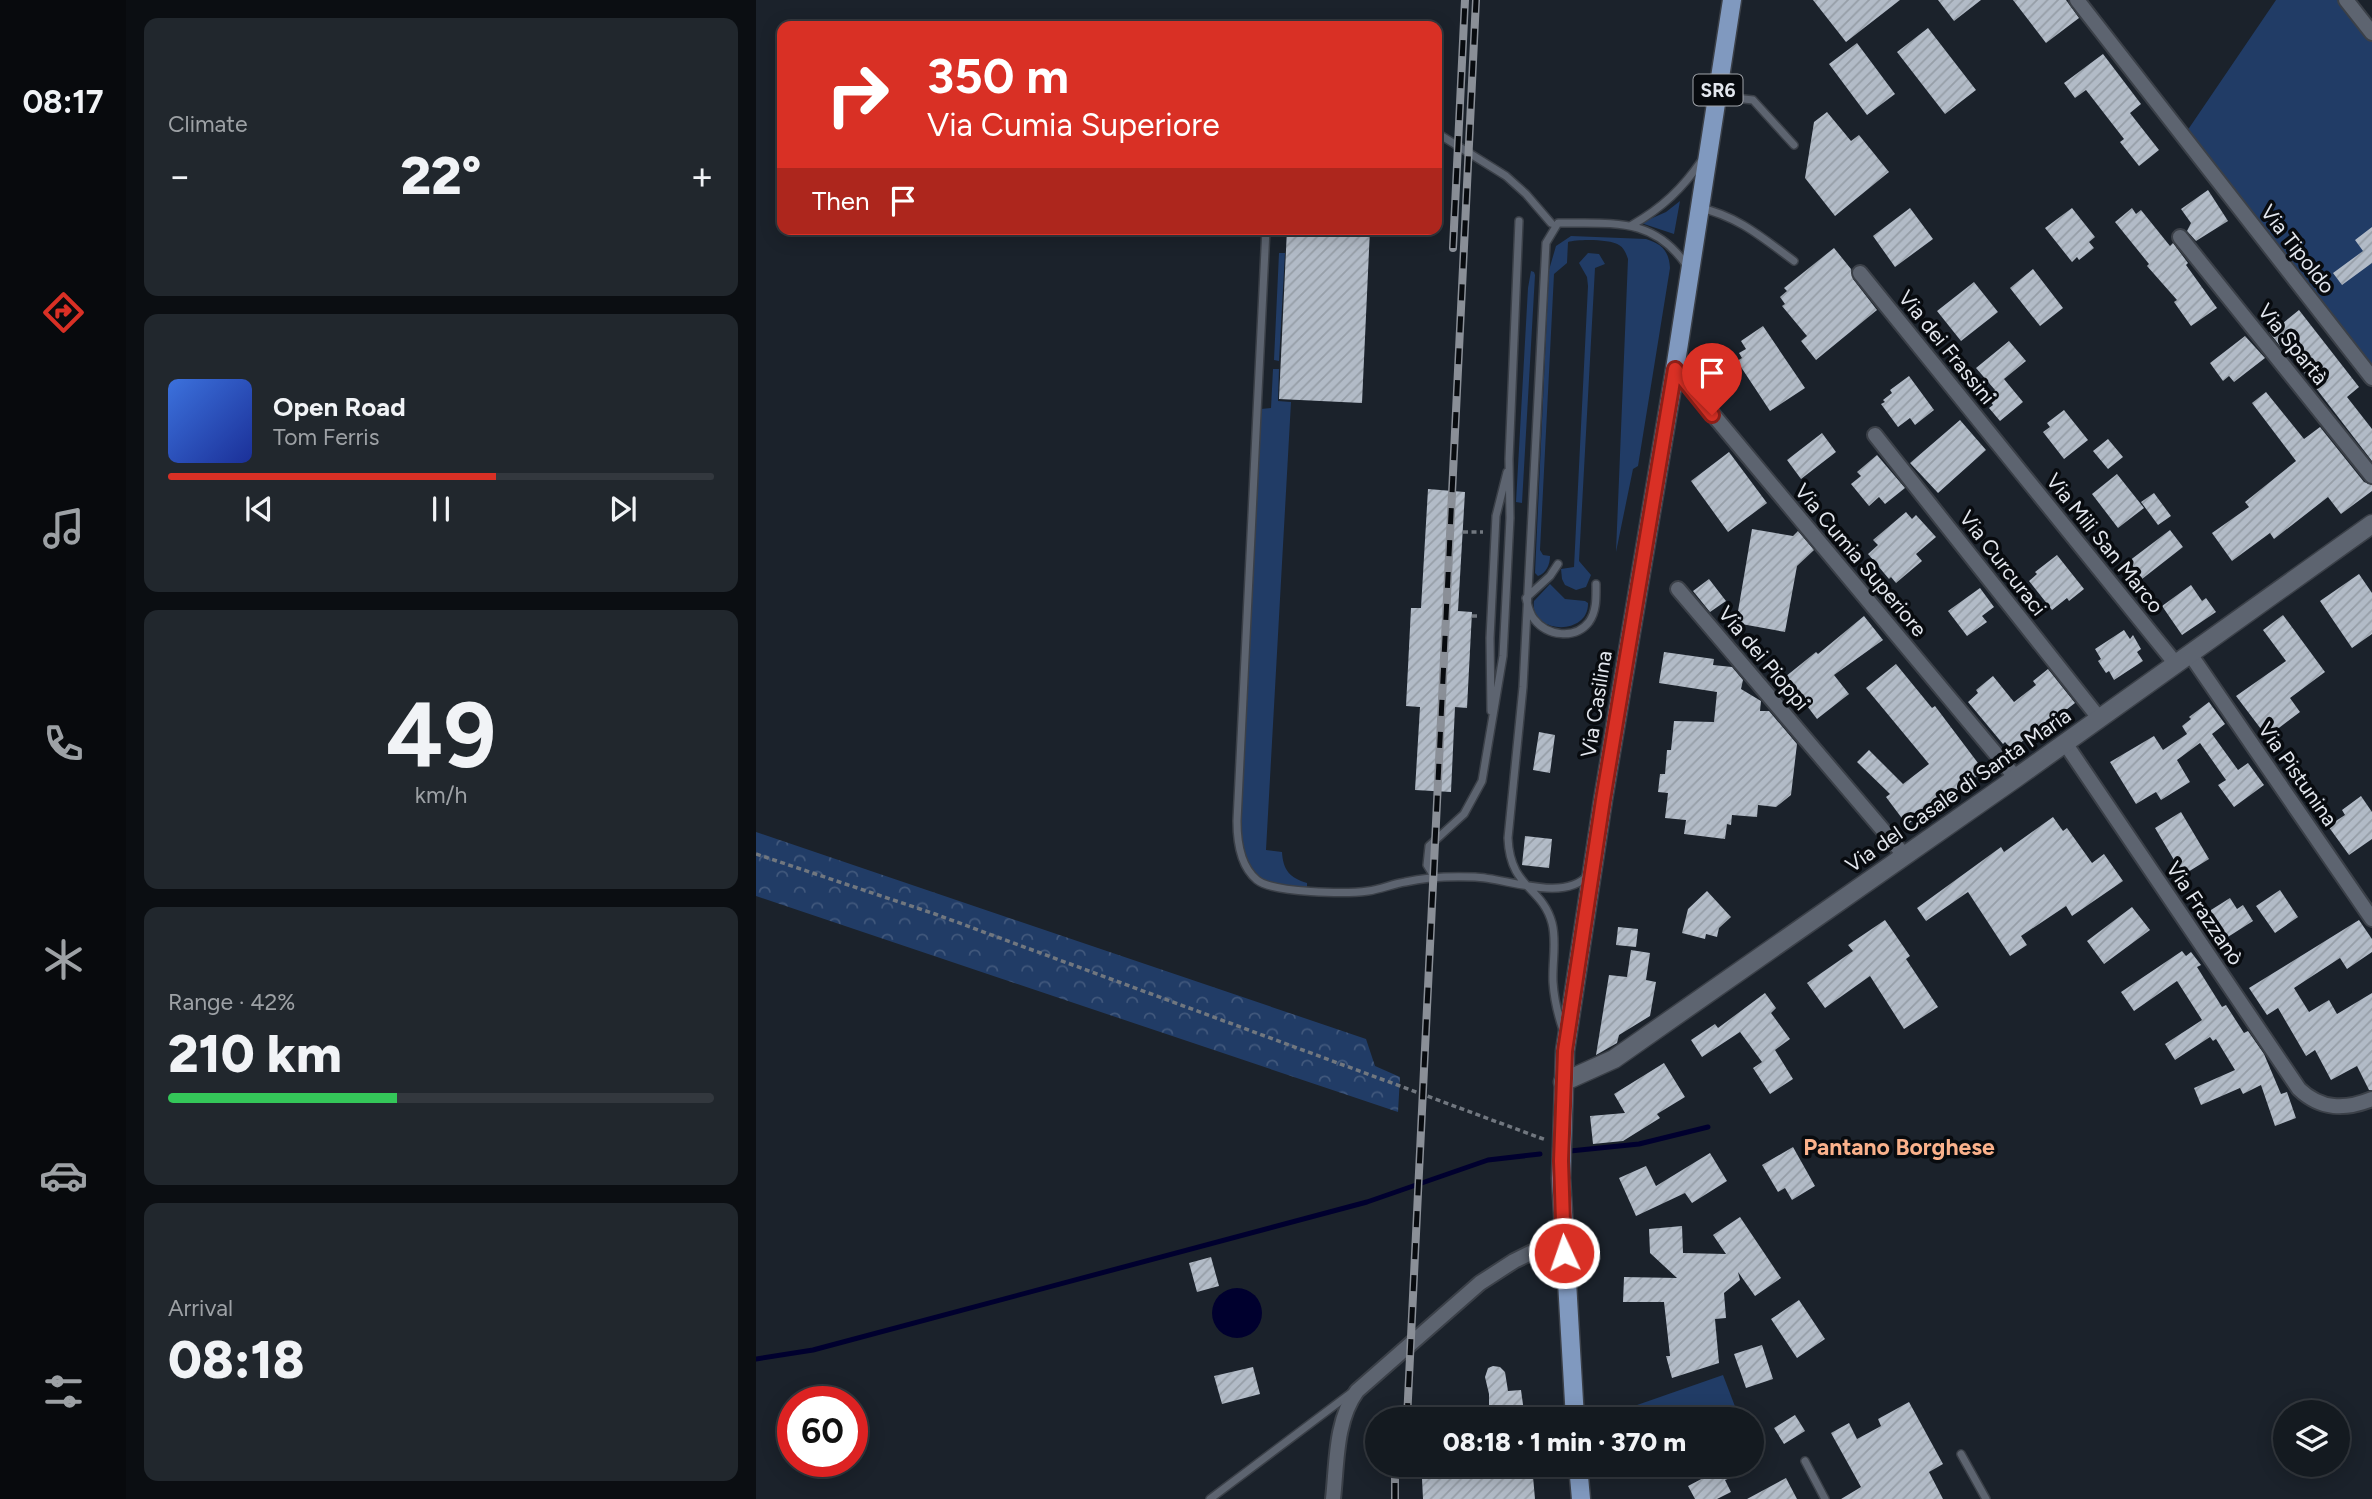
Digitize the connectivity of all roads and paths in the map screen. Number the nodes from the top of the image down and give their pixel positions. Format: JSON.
{"nodes":[{"id":1,"x":1731,"y":0,"type":"edge"},
{"id":2,"x":2077,"y":0,"type":"edge"},
{"id":3,"x":2346,"y":0,"type":"edge"},
{"id":4,"x":2372,"y":33,"type":"edge"},
{"id":5,"x":1717,"y":96,"type":"junction"},
{"id":6,"x":1442,"y":136,"type":"edge"},
{"id":7,"x":1794,"y":145,"type":"dead end"},
{"id":8,"x":1709,"y":149,"type":"junction"},
{"id":9,"x":1700,"y":208,"type":"junction"},
{"id":10,"x":1519,"y":221,"type":"dead end"},
{"id":11,"x":1551,"y":223,"type":"dead end"},
{"id":12,"x":1632,"y":225,"type":"junction"},
{"id":13,"x":1266,"y":235,"type":"edge"},
{"id":14,"x":2180,"y":237,"type":"dead end"},
{"id":15,"x":1794,"y":261,"type":"dead end"},
{"id":16,"x":1690,"y":270,"type":"junction"},
{"id":17,"x":1860,"y":273,"type":"dead end"},
{"id":18,"x":1675,"y":369,"type":"junction"},
{"id":19,"x":2372,"y":378,"type":"edge"},
{"id":20,"x":1875,"y":435,"type":"dead end"},
{"id":21,"x":2001,"y":447,"type":"joint"},
{"id":22,"x":1510,"y":459,"type":"junction"},
{"id":23,"x":2372,"y":476,"type":"edge"},
{"id":24,"x":2372,"y":524,"type":"edge"},
{"id":25,"x":1463,"y":532,"type":"dead end"},
{"id":26,"x":1485,"y":532,"type":"dead end"},
{"id":27,"x":1558,"y":564,"type":"dead end"},
{"id":28,"x":1597,"y":584,"type":"dead end"},
{"id":29,"x":1678,"y":589,"type":"dead end"},
{"id":30,"x":1526,"y":598,"type":"junction"},
{"id":31,"x":1472,"y":616,"type":"dead end"},
{"id":32,"x":1480,"y":616,"type":"dead end"},
{"id":33,"x":2183,"y":659,"type":"junction"},
{"id":34,"x":2099,"y":718,"type":"junction"},
{"id":35,"x":1492,"y":729,"type":"junction"},
{"id":36,"x":2065,"y":743,"type":"junction"},
{"id":37,"x":2016,"y":778,"type":"junction"},
{"id":38,"x":756,"y":854,"type":"edge"},
{"id":39,"x":1905,"y":856,"type":"junction"},
{"id":40,"x":1592,"y":871,"type":"junction"},
{"id":41,"x":1435,"y":878,"type":"junction"},
{"id":42,"x":1525,"y":885,"type":"junction"},
{"id":43,"x":2372,"y":919,"type":"edge"},
{"id":44,"x":1566,"y":1041,"type":"junction"},
{"id":45,"x":1563,"y":1082,"type":"junction"},
{"id":46,"x":2372,"y":1099,"type":"edge"},
{"id":47,"x":1561,"y":1146,"type":"junction"},
{"id":48,"x":1563,"y":1237,"type":"junction"},
{"id":49,"x":1360,"y":1387,"type":"junction"},
{"id":50,"x":1574,"y":1407,"type":"edge"},
{"id":51,"x":1961,"y":1454,"type":"dead end"},
{"id":52,"x":1805,"y":1461,"type":"dead end"},
{"id":53,"x":1579,"y":1477,"type":"edge"},
{"id":54,"x":1210,"y":1499,"type":"edge"},
{"id":55,"x":1333,"y":1499,"type":"edge"},
{"id":56,"x":1581,"y":1499,"type":"edge"},
{"id":57,"x":1825,"y":1499,"type":"edge"},
{"id":58,"x":1986,"y":1499,"type":"edge"}],
"edges":[{"from":1,"to":5,"type":"main road","name":"Via Casilina","number":"SR6"},
{"from":2,"to":19,"type":"street","name":"Via Tipoldo"},
{"from":3,"to":4,"type":"street"},
{"from":5,"to":7,"type":"lane"},
{"from":5,"to":8,"type":"main road","name":"Via Casilina","number":"SR6"},
{"from":6,"to":11,"type":"lane"},
{"from":8,"to":9,"type":"main road","name":"Via Casilina","number":"SR6"},
{"from":8,"to":12,"type":"lane"},
{"from":9,"to":15,"type":"lane"},
{"from":9,"to":16,"type":"main road","name":"Via Casilina","number":"SR6"},
{"from":10,"to":22,"type":"lane"},
{"from":12,"to":16,"type":"lane"},
{"from":12,"to":30,"type":"lane"},
{"from":13,"to":41,"type":"lane"},
{"from":14,"to":23,"type":"street","name":"Via Spartà"},
{"from":16,"to":18,"type":"main road","name":"Via Casilina","number":"SR6"},
{"from":17,"to":21,"type":"street","name":"Via dei Frassini"},
{"from":18,"to":37,"type":"street","name":"Via Cumia Superiore"},
{"from":18,"to":40,"type":"main road","name":"Via Casilina","number":"SR6"},
{"from":20,"to":34,"type":"street","name":"Via Curcuraci"},
{"from":21,"to":33,"type":"street","name":"Via Mili San Marco"},
{"from":22,"to":35,"type":"lane"},
{"from":22,"to":35,"type":"lane"},
{"from":24,"to":33,"type":"street","name":"Via del Casale di Santa Maria"},
{"from":25,"to":26,"type":"path"},
{"from":27,"to":30,"type":"lane"},
{"from":28,"to":30,"type":"lane"},
{"from":29,"to":39,"type":"street","name":"Via dei Pioppi"},
{"from":30,"to":42,"type":"lane"},
{"from":31,"to":32,"type":"path"},
{"from":33,"to":34,"type":"street","name":"Via del Casale di Santa Maria"},
{"from":33,"to":43,"type":"street","name":"Via Pistunina"},
{"from":34,"to":36,"type":"street","name":"Via del Casale di Santa Maria"},
{"from":35,"to":41,"type":"lane"},
{"from":36,"to":37,"type":"street","name":"Via del Casale di Santa Maria"},
{"from":36,"to":46,"type":"street","name":"Via Frazzanò"},
{"from":37,"to":39,"type":"street","name":"Via del Casale di Santa Maria"},
{"from":38,"to":47,"type":"path"},
{"from":39,"to":45,"type":"street","name":"Via del Casale di Santa Maria"},
{"from":40,"to":42,"type":"lane"},
{"from":40,"to":44,"type":"main road","name":"Via Casilina","number":"SR6"},
{"from":41,"to":42,"type":"lane"},
{"from":42,"to":44,"type":"lane"},
{"from":44,"to":45,"type":"main road","name":"Via Casilina","number":"SR6"},
{"from":45,"to":47,"type":"main road","name":"Via Casilina","number":"SR6"},
{"from":47,"to":48,"type":"main road","name":"Via Casilina","number":"SR6"},
{"from":48,"to":49,"type":"street"},
{"from":48,"to":50,"type":"main road","name":"Via Casilina","number":"SR6"},
{"from":49,"to":54,"type":"lane"},
{"from":49,"to":55,"type":"street"},
{"from":51,"to":58,"type":"lane"},
{"from":52,"to":57,"type":"lane"},
{"from":53,"to":56,"type":"main road"}]}
